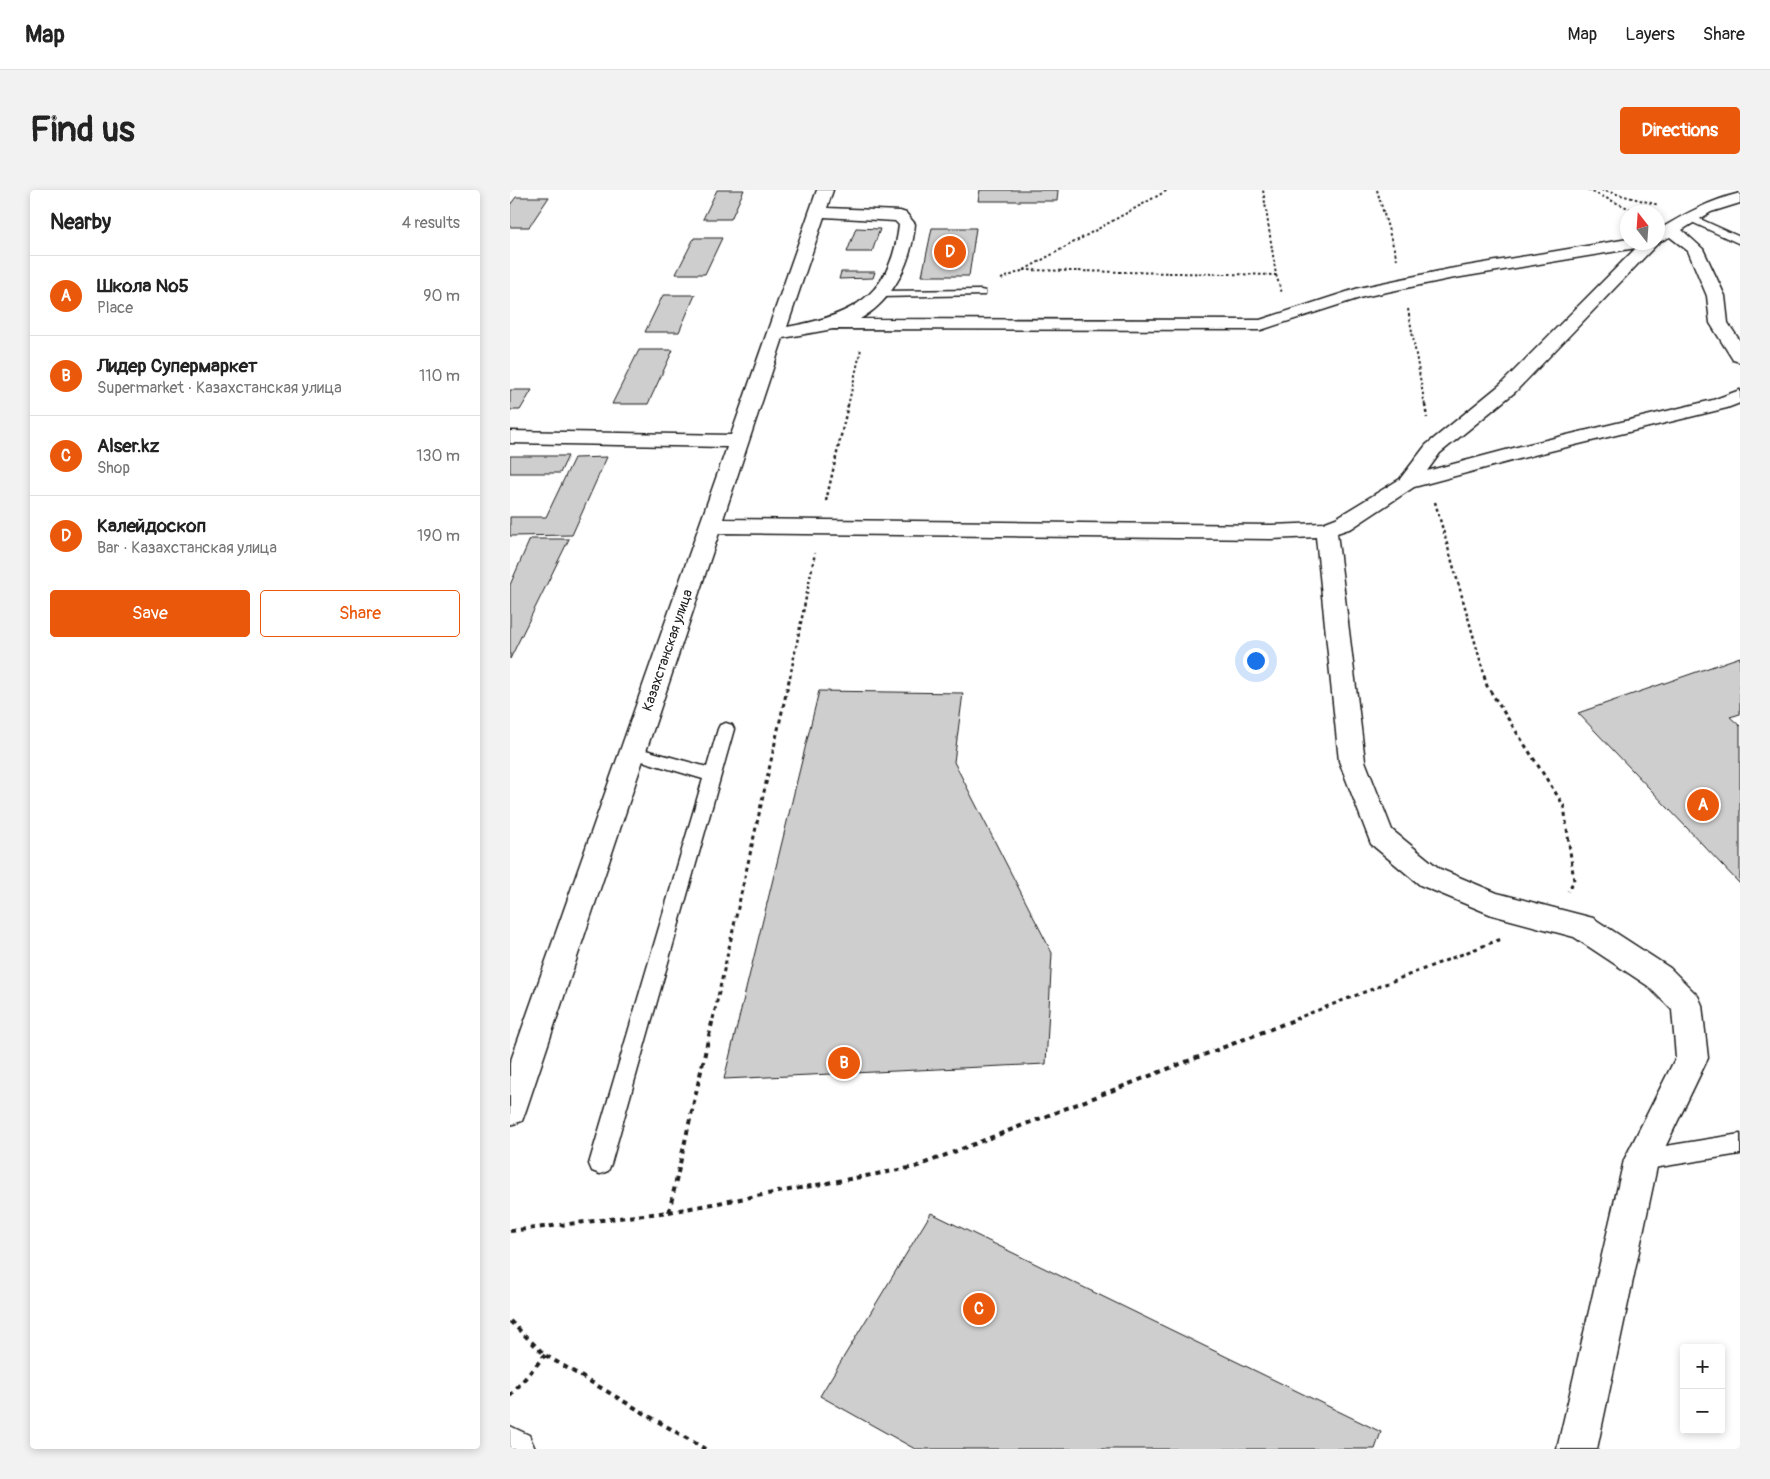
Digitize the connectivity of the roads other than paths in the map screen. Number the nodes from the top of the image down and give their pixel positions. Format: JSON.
{"nodes":[{"id":1,"x":1740,"y":198,"type":"edge"},
{"id":2,"x":821,"y":201,"type":"edge"},
{"id":3,"x":1692,"y":216,"type":"junction"},
{"id":4,"x":1665,"y":231,"type":"edge"},
{"id":5,"x":1665,"y":233,"type":"edge"},
{"id":6,"x":1740,"y":241,"type":"edge"},
{"id":7,"x":1620,"y":246,"type":"edge"},
{"id":8,"x":1643,"y":250,"type":"edge"},
{"id":9,"x":981,"y":293,"type":"dead end"},
{"id":10,"x":880,"y":294,"type":"junction"},
{"id":11,"x":836,"y":324,"type":"junction"},
{"id":12,"x":776,"y":334,"type":"junction"},
{"id":13,"x":1740,"y":356,"type":"edge"},
{"id":14,"x":1740,"y":396,"type":"edge"},
{"id":15,"x":510,"y":437,"type":"edge"},
{"id":16,"x":739,"y":441,"type":"junction"},
{"id":17,"x":1407,"y":483,"type":"junction"},
{"id":18,"x":709,"y":526,"type":"junction"},
{"id":19,"x":1326,"y":530,"type":"junction"},
{"id":20,"x":726,"y":729,"type":"dead end"},
{"id":21,"x":631,"y":752,"type":"junction"},
{"id":22,"x":713,"y":775,"type":"junction"},
{"id":23,"x":510,"y":1110,"type":"edge"},
{"id":24,"x":1740,"y":1144,"type":"edge"},
{"id":25,"x":1641,"y":1160,"type":"junction"},
{"id":26,"x":600,"y":1164,"type":"dead end"},
{"id":27,"x":510,"y":1446,"type":"edge"},
{"id":28,"x":515,"y":1449,"type":"edge"},
{"id":29,"x":1578,"y":1449,"type":"edge"}],
"edges":[{"from":1,"to":3,"type":"street"},
{"from":2,"to":10,"type":"street"},
{"from":2,"to":12,"type":"street","name":"Казахстанская улица"},
{"from":3,"to":4,"type":"street"},
{"from":3,"to":6,"type":"lane"},
{"from":5,"to":13,"type":"street"},
{"from":7,"to":11,"type":"street"},
{"from":8,"to":17,"type":"street"},
{"from":9,"to":10,"type":"lane"},
{"from":10,"to":11,"type":"street"},
{"from":11,"to":12,"type":"street"},
{"from":12,"to":16,"type":"street","name":"Казахстанская улица"},
{"from":14,"to":17,"type":"street"},
{"from":15,"to":16,"type":"street"},
{"from":16,"to":18,"type":"street","name":"Казахстанская улица"},
{"from":17,"to":19,"type":"street"},
{"from":18,"to":19,"type":"street"},
{"from":18,"to":21,"type":"street","name":"Казахстанская улица"},
{"from":19,"to":25,"type":"street"},
{"from":20,"to":22,"type":"lane"},
{"from":21,"to":22,"type":"lane"},
{"from":21,"to":23,"type":"street","name":"Казахстанская улица"},
{"from":22,"to":26,"type":"lane"},
{"from":24,"to":25,"type":"lane"},
{"from":25,"to":29,"type":"street"},
{"from":27,"to":28,"type":"street"}]}
